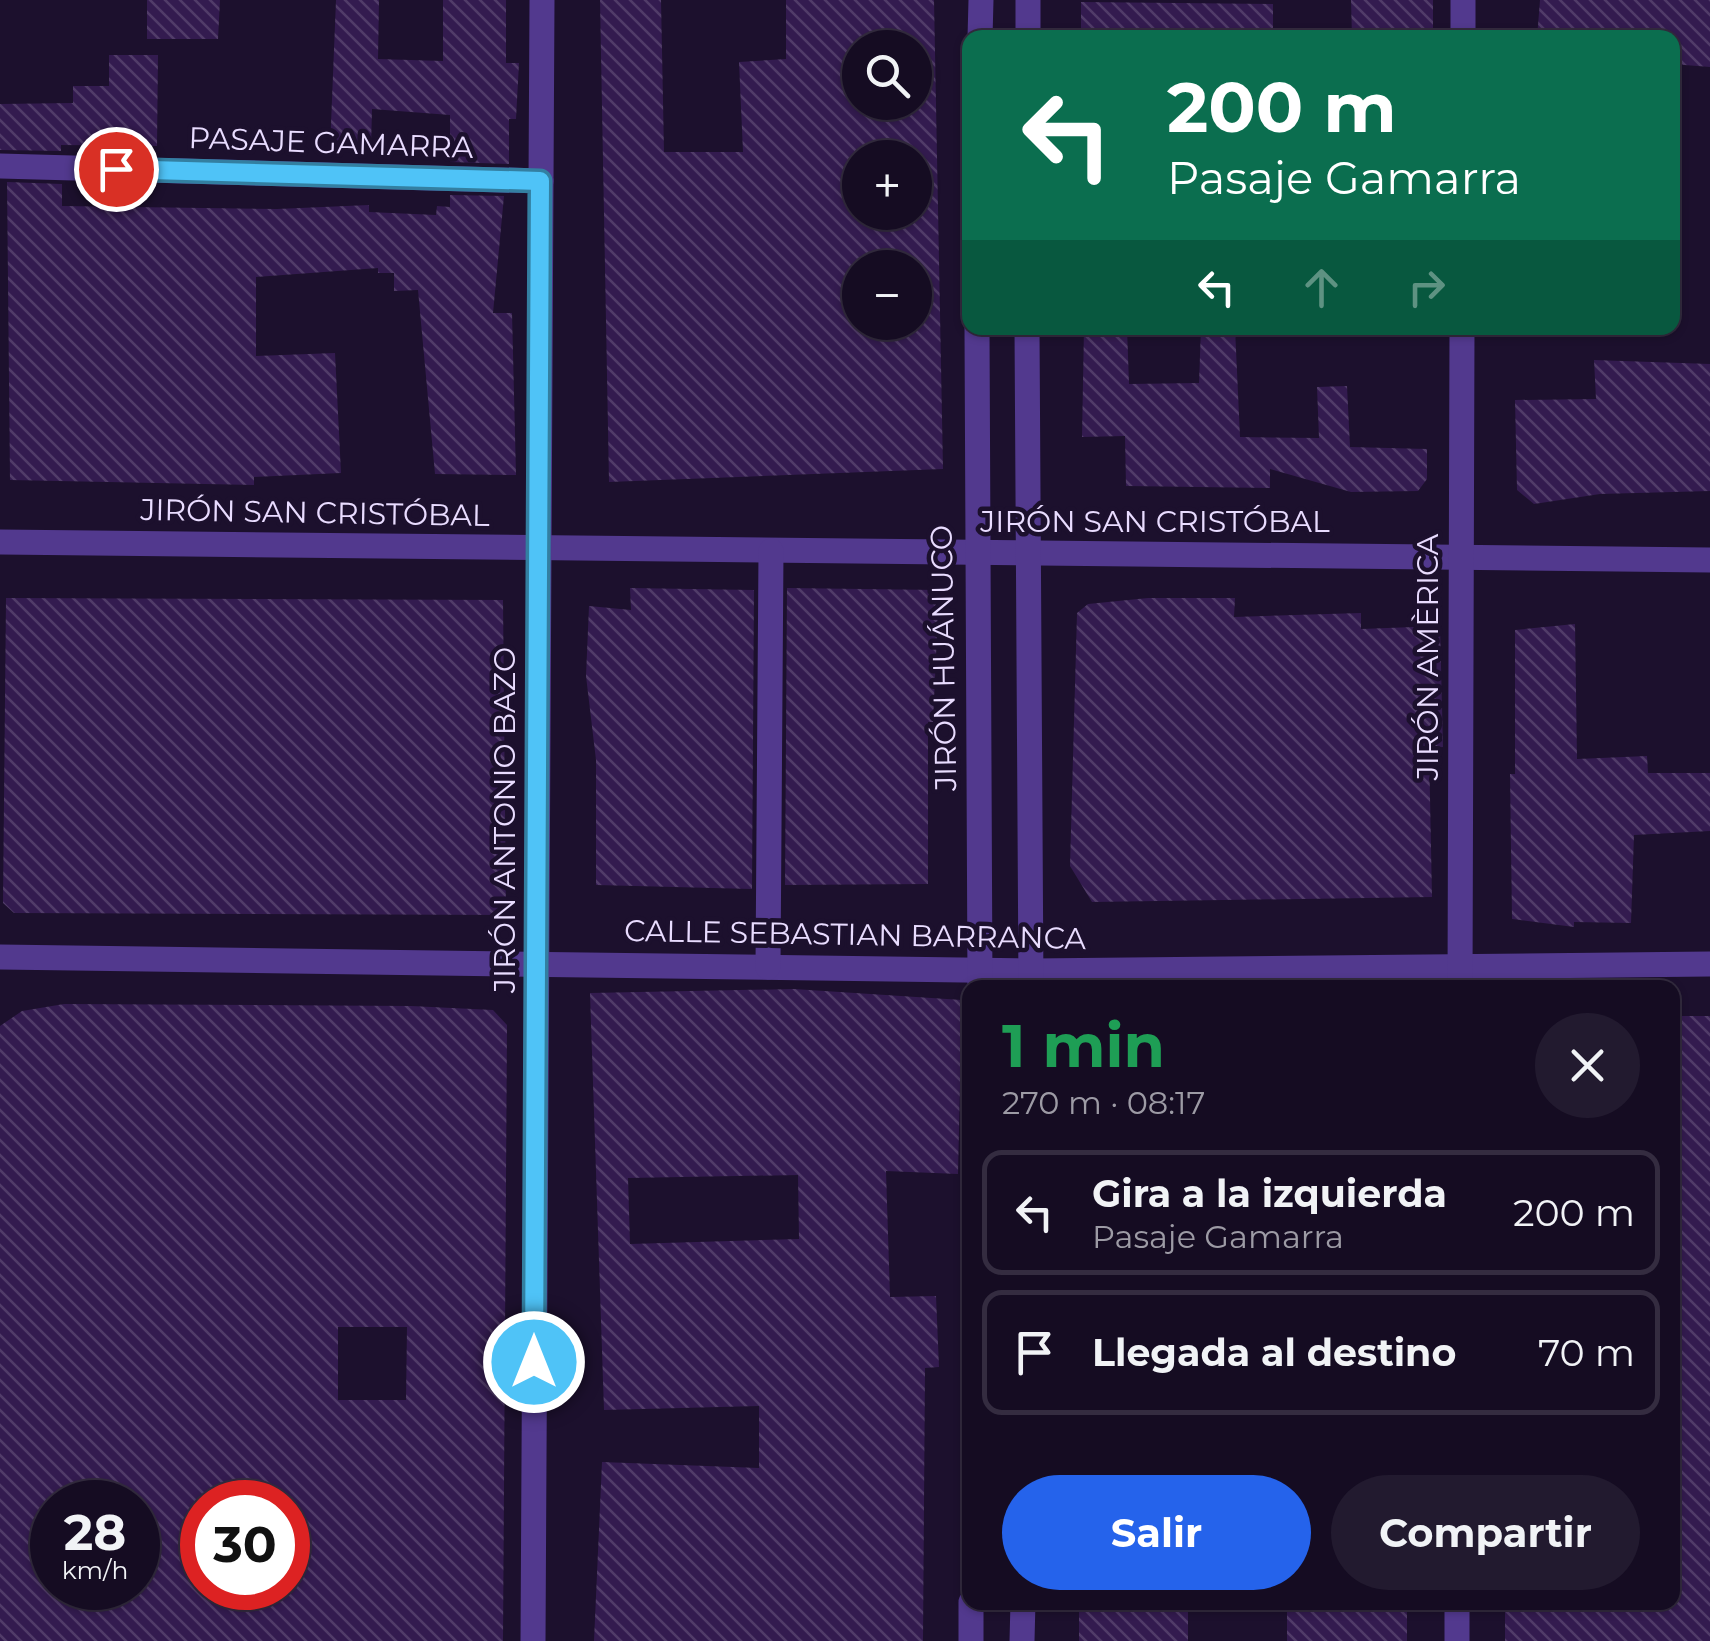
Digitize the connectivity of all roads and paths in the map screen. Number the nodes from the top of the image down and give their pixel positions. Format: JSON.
{"nodes":[{"id":1,"x":542,"y":0,"type":"edge"},
{"id":2,"x":981,"y":0,"type":"edge"},
{"id":3,"x":1028,"y":0,"type":"edge"},
{"id":4,"x":1463,"y":0,"type":"edge"},
{"id":5,"x":980,"y":30,"type":"edge"},
{"id":6,"x":1028,"y":30,"type":"edge"},
{"id":7,"x":1463,"y":30,"type":"edge"},
{"id":8,"x":0,"y":166,"type":"edge"},
{"id":9,"x":540,"y":181,"type":"junction"},
{"id":10,"x":977,"y":335,"type":"edge"},
{"id":11,"x":1027,"y":335,"type":"edge"},
{"id":12,"x":1462,"y":335,"type":"edge"},
{"id":13,"x":0,"y":542,"type":"edge"},
{"id":14,"x":538,"y":548,"type":"junction"},
{"id":15,"x":771,"y":551,"type":"junction"},
{"id":16,"x":975,"y":553,"type":"junction"},
{"id":17,"x":1028,"y":554,"type":"junction"},
{"id":18,"x":1461,"y":558,"type":"junction"},
{"id":19,"x":1710,"y":560,"type":"edge"},
{"id":20,"x":0,"y":957,"type":"edge"},
{"id":21,"x":536,"y":964,"type":"junction"},
{"id":22,"x":1710,"y":964,"type":"edge"},
{"id":23,"x":768,"y":967,"type":"junction"},
{"id":24,"x":1460,"y":977,"type":"edge"},
{"id":25,"x":980,"y":979,"type":"edge"},
{"id":26,"x":1031,"y":979,"type":"edge"},
{"id":27,"x":971,"y":1610,"type":"edge"},
{"id":28,"x":1023,"y":1610,"type":"edge"},
{"id":29,"x":1458,"y":1610,"type":"edge"},
{"id":30,"x":533,"y":1641,"type":"edge"},
{"id":31,"x":971,"y":1641,"type":"edge"},
{"id":32,"x":1022,"y":1641,"type":"edge"},
{"id":33,"x":1457,"y":1641,"type":"edge"}],
"edges":[{"from":1,"to":9,"type":"street","name":"JIRÓN ANTONIO BAZO"},
{"from":2,"to":5,"type":"street"},
{"from":3,"to":6,"type":"street"},
{"from":4,"to":7,"type":"street"},
{"from":8,"to":9,"type":"street","name":"PASAJE GAMARRA"},
{"from":9,"to":14,"type":"street","name":"JIRÓN ANTONIO BAZO"},
{"from":10,"to":16,"type":"street","name":"JIRÓN HUÁNUCO"},
{"from":11,"to":17,"type":"street"},
{"from":12,"to":18,"type":"street","name":"JIRÓN AMÈRICA"},
{"from":13,"to":14,"type":"street","name":"JIRÓN SAN CRISTÓBAL"},
{"from":14,"to":15,"type":"street","name":"JIRÓN SAN CRISTÓBAL"},
{"from":14,"to":21,"type":"street","name":"JIRÓN ANTONIO BAZO"},
{"from":15,"to":16,"type":"street","name":"JIRÓN SAN CRISTÓBAL"},
{"from":15,"to":23,"type":"street"},
{"from":16,"to":17,"type":"street","name":"JIRÓN SAN CRISTÓBAL"},
{"from":16,"to":25,"type":"street","name":"JIRÓN HUÁNUCO"},
{"from":17,"to":18,"type":"street","name":"JIRÓN SAN CRISTÓBAL"},
{"from":17,"to":26,"type":"street"},
{"from":18,"to":19,"type":"street","name":"JIRÓN SAN CRISTÓBAL"},
{"from":18,"to":24,"type":"street","name":"JIRÓN AMÈRICA"},
{"from":20,"to":21,"type":"street","name":"CALLE SEBASTIAN BARRANCA"},
{"from":21,"to":23,"type":"street","name":"CALLE SEBASTIAN BARRANCA"},
{"from":21,"to":30,"type":"street","name":"JIRÓN ANTONIO BAZO"},
{"from":22,"to":24,"type":"street","name":"CALLE SEBASTIAN BARRANCA"},
{"from":23,"to":25,"type":"street","name":"CALLE SEBASTIAN BARRANCA"},
{"from":24,"to":26,"type":"street","name":"CALLE SEBASTIAN BARRANCA"},
{"from":25,"to":26,"type":"street","name":"CALLE SEBASTIAN BARRANCA"},
{"from":27,"to":31,"type":"street"},
{"from":28,"to":32,"type":"street"},
{"from":29,"to":33,"type":"street"}]}
